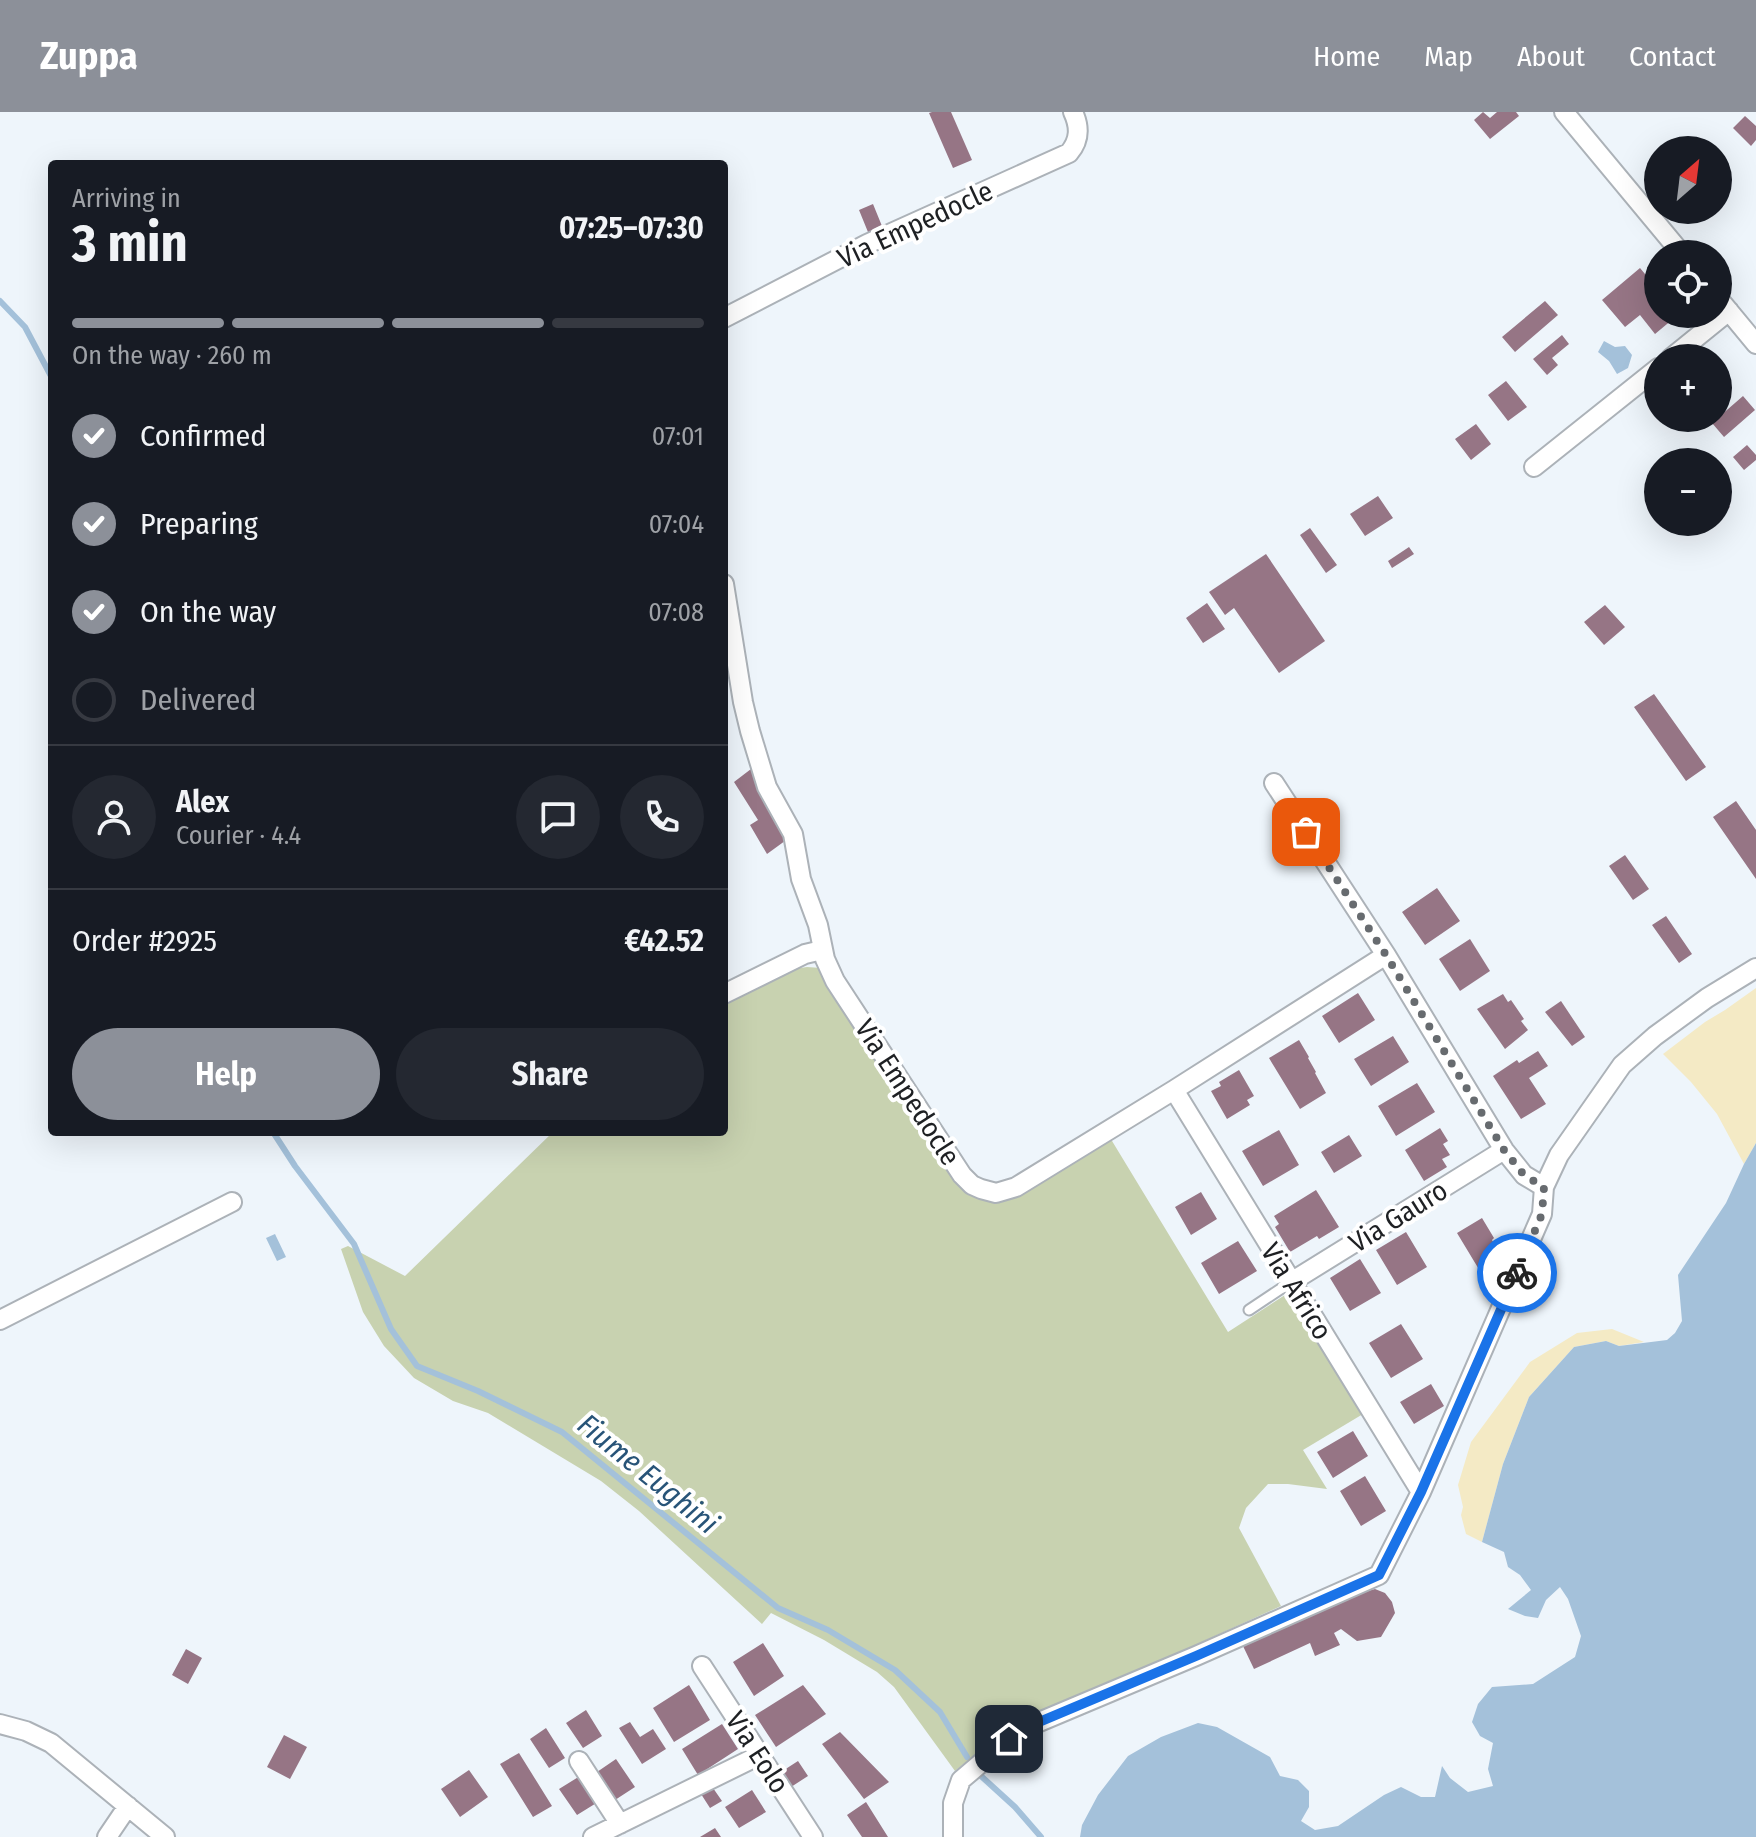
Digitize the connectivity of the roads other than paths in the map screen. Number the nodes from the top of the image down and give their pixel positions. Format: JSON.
{"nodes":[{"id":1,"x":1073,"y":112,"type":"edge"},
{"id":2,"x":1564,"y":112,"type":"edge"},
{"id":3,"x":1670,"y":240,"type":"edge"},
{"id":4,"x":1732,"y":315,"type":"edge"},
{"id":5,"x":728,"y":316,"type":"edge"},
{"id":6,"x":1701,"y":328,"type":"edge"},
{"id":7,"x":1685,"y":344,"type":"edge"},
{"id":8,"x":1756,"y":344,"type":"edge"},
{"id":9,"x":1644,"y":379,"type":"edge"},
{"id":10,"x":1534,"y":467,"type":"dead end"},
{"id":11,"x":728,"y":609,"type":"edge"},
{"id":12,"x":1274,"y":783,"type":"dead end"},
{"id":13,"x":822,"y":950,"type":"junction"},
{"id":14,"x":1386,"y":955,"type":"junction"},
{"id":15,"x":1756,"y":968,"type":"edge"},
{"id":16,"x":728,"y":992,"type":"edge"},
{"id":17,"x":1174,"y":1090,"type":"junction"},
{"id":18,"x":1504,"y":1150,"type":"junction"},
{"id":19,"x":1544,"y":1187,"type":"junction"},
{"id":20,"x":232,"y":1202,"type":"dead end"},
{"id":21,"x":1291,"y":1282,"type":"junction"},
{"id":22,"x":1249,"y":1310,"type":"dead end"},
{"id":23,"x":0,"y":1320,"type":"edge"},
{"id":24,"x":1421,"y":1492,"type":"junction"},
{"id":25,"x":702,"y":1666,"type":"dead end"},
{"id":26,"x":0,"y":1724,"type":"edge"},
{"id":27,"x":760,"y":1755,"type":"junction"},
{"id":28,"x":579,"y":1761,"type":"dead end"},
{"id":29,"x":128,"y":1806,"type":"junction"},
{"id":30,"x":620,"y":1824,"type":"junction"},
{"id":31,"x":107,"y":1837,"type":"edge"},
{"id":32,"x":165,"y":1837,"type":"edge"},
{"id":33,"x":593,"y":1837,"type":"edge"},
{"id":34,"x":813,"y":1837,"type":"edge"},
{"id":35,"x":953,"y":1837,"type":"edge"}],
"edges":[{"from":1,"to":5,"type":"street","name":"Via Empedocle"},
{"from":2,"to":3,"type":"street"},
{"from":4,"to":8,"type":"street"},
{"from":6,"to":7,"type":"street"},
{"from":9,"to":10,"type":"street"},
{"from":11,"to":13,"type":"street","name":"Via Empedocle"},
{"from":12,"to":14,"type":"street"},
{"from":13,"to":16,"type":"street"},
{"from":13,"to":17,"type":"street","name":"Via Empedocle"},
{"from":14,"to":17,"type":"street","name":"Via Empedocle"},
{"from":14,"to":18,"type":"street"},
{"from":15,"to":19,"type":"street"},
{"from":17,"to":21,"type":"street","name":"Via Africo"},
{"from":18,"to":19,"type":"street"},
{"from":18,"to":21,"type":"street","name":"Via Gauro"},
{"from":19,"to":24,"type":"street"},
{"from":20,"to":23,"type":"street"},
{"from":21,"to":22,"type":"lane"},
{"from":21,"to":24,"type":"street","name":"Via Africo"},
{"from":24,"to":35,"type":"street"},
{"from":25,"to":27,"type":"street","name":"Via Eolo"},
{"from":26,"to":29,"type":"street"},
{"from":27,"to":30,"type":"street"},
{"from":27,"to":34,"type":"street","name":"Via Eolo"},
{"from":28,"to":30,"type":"street"},
{"from":29,"to":31,"type":"street"},
{"from":29,"to":32,"type":"street"},
{"from":30,"to":33,"type":"street"}]}
